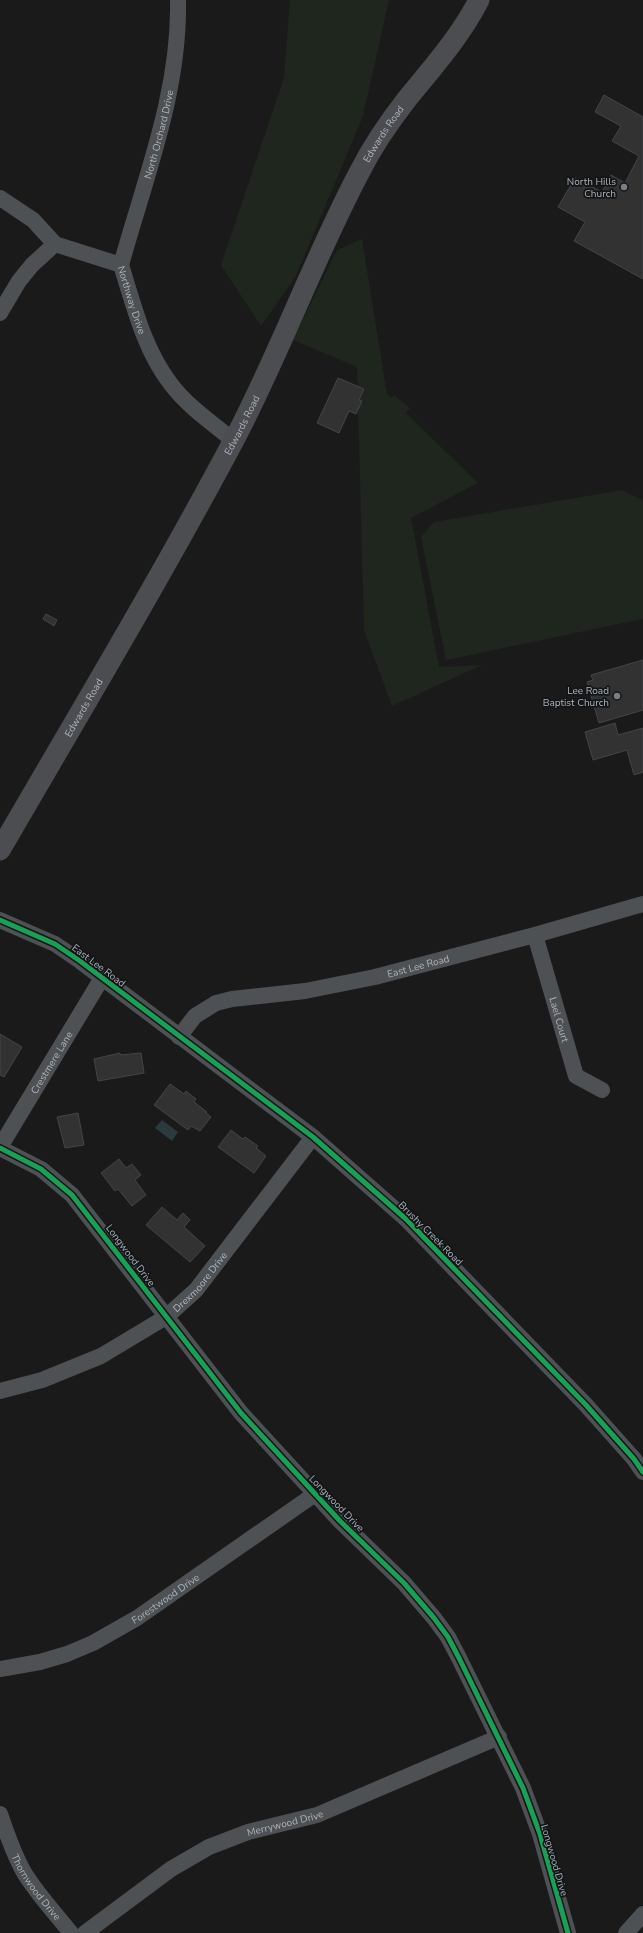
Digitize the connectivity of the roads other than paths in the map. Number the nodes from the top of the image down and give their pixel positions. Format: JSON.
{"nodes":[{"id":1,"x":178,"y":0,"type":"edge"},
{"id":2,"x":479,"y":0,"type":"edge"},
{"id":3,"x":0,"y":198,"type":"edge"},
{"id":4,"x":55,"y":244,"type":"junction"},
{"id":5,"x":121,"y":265,"type":"junction"},
{"id":6,"x":0,"y":313,"type":"edge"},
{"id":7,"x":233,"y":440,"type":"junction"},
{"id":8,"x":0,"y":850,"type":"edge"},
{"id":9,"x":643,"y":904,"type":"edge"},
{"id":10,"x":0,"y":920,"type":"edge"},
{"id":11,"x":535,"y":935,"type":"junction"},
{"id":12,"x":102,"y":978,"type":"junction"},
{"id":13,"x":179,"y":1037,"type":"junction"},
{"id":14,"x":602,"y":1090,"type":"dead end"},
{"id":15,"x":313,"y":1137,"type":"junction"},
{"id":16,"x":0,"y":1148,"type":"edge"},
{"id":17,"x":166,"y":1317,"type":"junction"},
{"id":18,"x":0,"y":1391,"type":"edge"},
{"id":19,"x":643,"y":1472,"type":"edge"},
{"id":20,"x":315,"y":1494,"type":"junction"},
{"id":21,"x":0,"y":1669,"type":"edge"},
{"id":22,"x":498,"y":1737,"type":"junction"},
{"id":23,"x":0,"y":1814,"type":"edge"},
{"id":24,"x":643,"y":1914,"type":"edge"},
{"id":25,"x":71,"y":1933,"type":"edge"},
{"id":26,"x":85,"y":1933,"type":"edge"},
{"id":27,"x":568,"y":1933,"type":"edge"},
{"id":28,"x":626,"y":1933,"type":"edge"}],
"edges":[{"from":1,"to":5,"type":"street","name":"North Orchard Drive"},
{"from":2,"to":7,"type":"main road","name":"Edwards Road"},
{"from":3,"to":4,"type":"street","name":"Northway Drive"},
{"from":4,"to":5,"type":"street","name":"Northway Drive"},
{"from":4,"to":6,"type":"street"},
{"from":5,"to":7,"type":"street","name":"Northway Drive"},
{"from":7,"to":8,"type":"main road","name":"Edwards Road"},
{"from":9,"to":11,"type":"street","name":"East Lee Road"},
{"from":10,"to":12,"type":"street","name":"East Lee Road"},
{"from":11,"to":13,"type":"street","name":"East Lee Road"},
{"from":11,"to":14,"type":"street","name":"Lael Court"},
{"from":12,"to":13,"type":"street","name":"East Lee Road"},
{"from":12,"to":16,"type":"street","name":"Crestmere Lane"},
{"from":13,"to":15,"type":"street","name":"Brushy Creek Road"},
{"from":15,"to":17,"type":"street","name":"Drexmoore Drive"},
{"from":15,"to":19,"type":"street","name":"Brushy Creek Road"},
{"from":16,"to":17,"type":"street","name":"Longwood Drive"},
{"from":17,"to":18,"type":"street","name":"Drexmoore Drive"},
{"from":17,"to":20,"type":"street","name":"Longwood Drive"},
{"from":20,"to":21,"type":"street","name":"Forestwood Drive"},
{"from":20,"to":22,"type":"street","name":"Longwood Drive"},
{"from":22,"to":26,"type":"street","name":"Merrywood Drive"},
{"from":22,"to":27,"type":"street","name":"Longwood Drive"},
{"from":23,"to":25,"type":"street","name":"Thornwood Drive"},
{"from":24,"to":28,"type":"street"}]}
